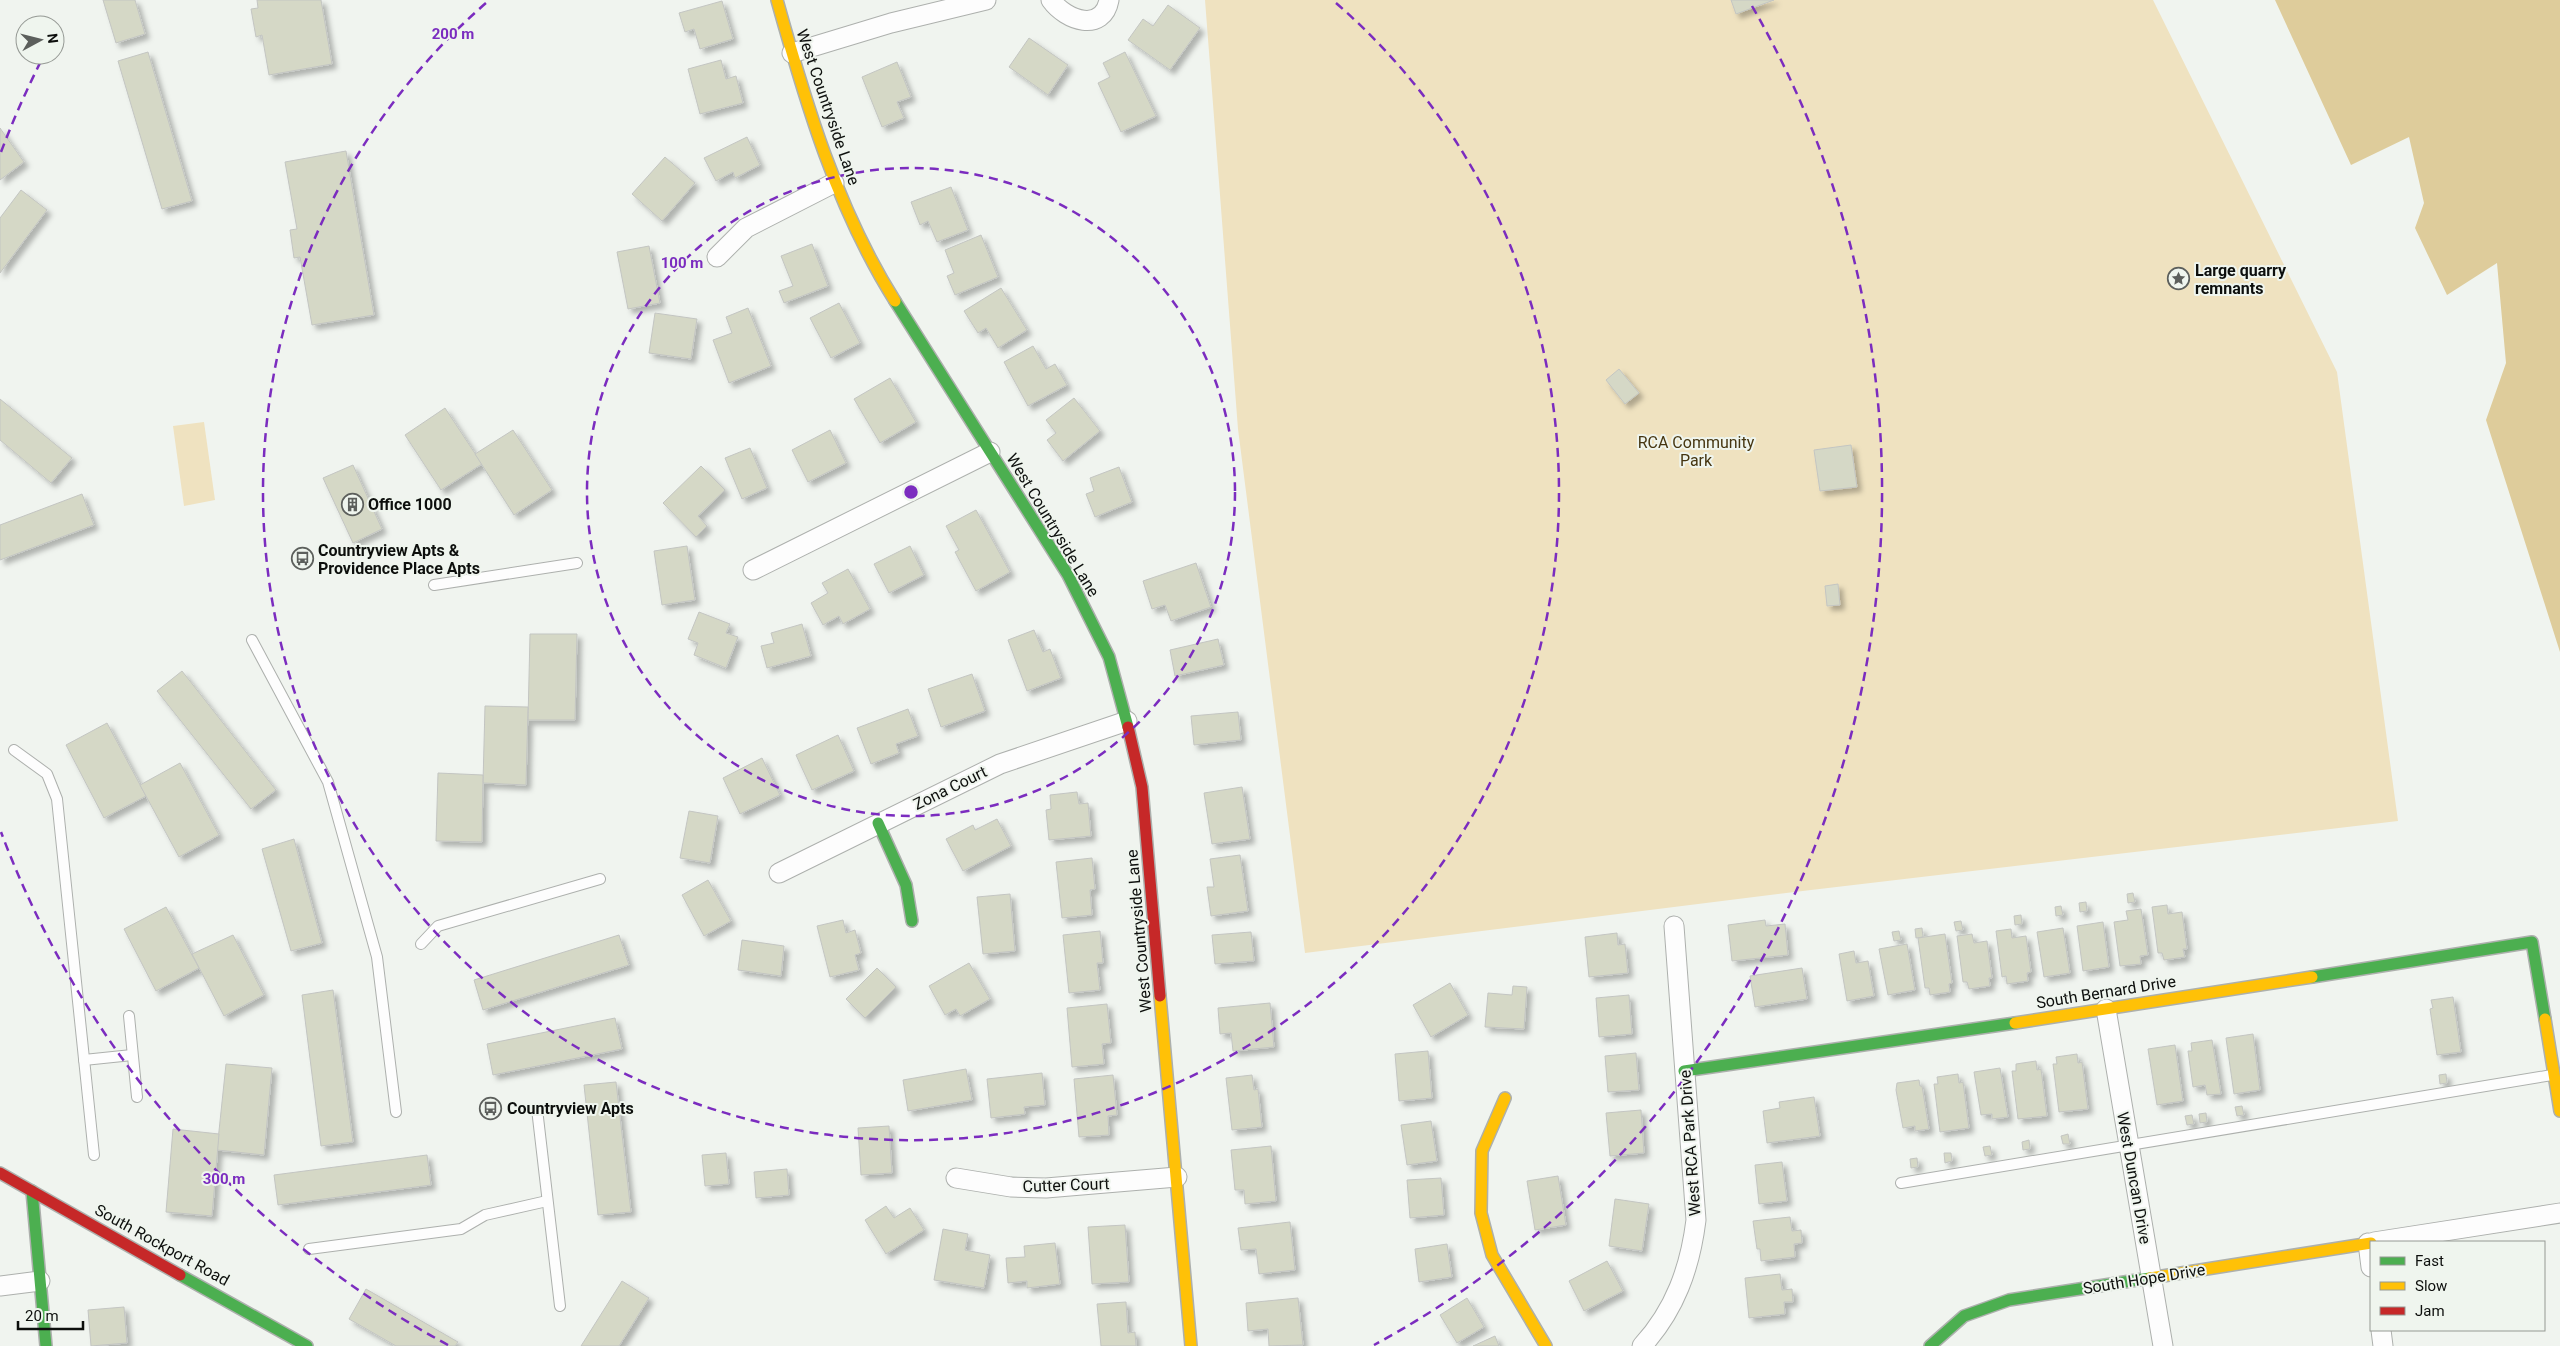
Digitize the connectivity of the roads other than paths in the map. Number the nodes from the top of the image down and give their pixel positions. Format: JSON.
{"nodes":[{"id":1,"x":777,"y":0,"type":"edge"},
{"id":2,"x":986,"y":0,"type":"edge"},
{"id":3,"x":1051,"y":0,"type":"edge"},
{"id":4,"x":1109,"y":0,"type":"edge"},
{"id":5,"x":792,"y":53,"type":"junction"},
{"id":6,"x":834,"y":183,"type":"junction"},
{"id":7,"x":717,"y":256,"type":"dead end"},
{"id":8,"x":990,"y":452,"type":"junction"},
{"id":9,"x":577,"y":562,"type":"dead end"},
{"id":10,"x":753,"y":570,"type":"dead end"},
{"id":11,"x":434,"y":585,"type":"dead end"},
{"id":12,"x":252,"y":640,"type":"dead end"},
{"id":13,"x":1127,"y":721,"type":"junction"},
{"id":14,"x":14,"y":750,"type":"dead end"},
{"id":15,"x":878,"y":823,"type":"junction"},
{"id":16,"x":780,"y":873,"type":"dead end"},
{"id":17,"x":600,"y":879,"type":"dead end"},
{"id":18,"x":912,"y":921,"type":"dead end"},
{"id":19,"x":1674,"y":926,"type":"dead end"},
{"id":20,"x":421,"y":944,"type":"dead end"},
{"id":21,"x":2106,"y":1009,"type":"junction"},
{"id":22,"x":129,"y":1016,"type":"dead end"},
{"id":23,"x":132,"y":1054,"type":"junction"},
{"id":24,"x":84,"y":1060,"type":"junction"},
{"id":25,"x":1684,"y":1071,"type":"junction"},
{"id":26,"x":2553,"y":1075,"type":"junction"},
{"id":27,"x":137,"y":1097,"type":"dead end"},
{"id":28,"x":1505,"y":1098,"type":"dead end"},
{"id":29,"x":537,"y":1109,"type":"dead end"},
{"id":30,"x":2560,"y":1111,"type":"edge"},
{"id":31,"x":396,"y":1112,"type":"dead end"},
{"id":32,"x":2129,"y":1146,"type":"junction"},
{"id":33,"x":94,"y":1155,"type":"dead end"},
{"id":34,"x":0,"y":1172,"type":"edge"},
{"id":35,"x":1177,"y":1177,"type":"junction"},
{"id":36,"x":956,"y":1178,"type":"dead end"},
{"id":37,"x":1901,"y":1183,"type":"dead end"},
{"id":38,"x":32,"y":1191,"type":"junction"},
{"id":39,"x":547,"y":1201,"type":"junction"},
{"id":40,"x":2560,"y":1213,"type":"edge"},
{"id":41,"x":2384,"y":1241,"type":"edge"},
{"id":42,"x":2370,"y":1243,"type":"edge"},
{"id":43,"x":308,"y":1249,"type":"dead end"},
{"id":44,"x":2151,"y":1278,"type":"junction"},
{"id":45,"x":40,"y":1281,"type":"junction"},
{"id":46,"x":0,"y":1286,"type":"edge"},
{"id":47,"x":560,"y":1306,"type":"dead end"},
{"id":48,"x":2381,"y":1331,"type":"edge"},
{"id":49,"x":46,"y":1346,"type":"edge"},
{"id":50,"x":307,"y":1346,"type":"edge"},
{"id":51,"x":1191,"y":1346,"type":"edge"},
{"id":52,"x":1546,"y":1346,"type":"edge"},
{"id":53,"x":1642,"y":1346,"type":"edge"},
{"id":54,"x":1930,"y":1346,"type":"edge"},
{"id":55,"x":2163,"y":1346,"type":"edge"},
{"id":56,"x":2383,"y":1346,"type":"edge"}],
"edges":[{"from":1,"to":5,"type":"street","name":"West Countryside Lane"},
{"from":2,"to":5,"type":"street"},
{"from":3,"to":4,"type":"street"},
{"from":5,"to":6,"type":"street","name":"West Countryside Lane"},
{"from":6,"to":7,"type":"street"},
{"from":6,"to":8,"type":"street","name":"West Countryside Lane"},
{"from":8,"to":10,"type":"street"},
{"from":8,"to":13,"type":"street","name":"West Countryside Lane"},
{"from":9,"to":11,"type":"lane"},
{"from":12,"to":31,"type":"lane"},
{"from":13,"to":15,"type":"street","name":"Zona Court"},
{"from":13,"to":35,"type":"street","name":"West Countryside Lane"},
{"from":14,"to":24,"type":"lane"},
{"from":15,"to":16,"type":"street","name":"Zona Court"},
{"from":15,"to":18,"type":"street"},
{"from":17,"to":20,"type":"lane"},
{"from":19,"to":25,"type":"street","name":"West RCA Park Drive"},
{"from":21,"to":25,"type":"street","name":"South Bernard Drive"},
{"from":21,"to":26,"type":"street","name":"South Bernard Drive"},
{"from":21,"to":32,"type":"street","name":"West Duncan Drive"},
{"from":22,"to":23,"type":"lane"},
{"from":23,"to":24,"type":"lane"},
{"from":23,"to":27,"type":"lane"},
{"from":24,"to":33,"type":"lane"},
{"from":25,"to":53,"type":"street","name":"West RCA Park Drive"},
{"from":26,"to":30,"type":"street"},
{"from":26,"to":32,"type":"lane"},
{"from":28,"to":52,"type":"street"},
{"from":29,"to":39,"type":"lane"},
{"from":32,"to":37,"type":"lane"},
{"from":32,"to":44,"type":"street","name":"West Duncan Drive"},
{"from":34,"to":38,"type":"street","name":"South Rockport Road"},
{"from":35,"to":36,"type":"street","name":"Cutter Court"},
{"from":35,"to":51,"type":"street","name":"West Countryside Lane"},
{"from":38,"to":45,"type":"street"},
{"from":38,"to":50,"type":"street","name":"South Rockport Road"},
{"from":39,"to":43,"type":"lane"},
{"from":39,"to":47,"type":"lane"},
{"from":40,"to":41,"type":"street","name":"South Hope Drive"},
{"from":42,"to":44,"type":"street","name":"South Hope Drive"},
{"from":44,"to":54,"type":"street","name":"South Hope Drive"},
{"from":44,"to":55,"type":"street","name":"West Duncan Drive"},
{"from":45,"to":46,"type":"street"},
{"from":45,"to":49,"type":"street"},
{"from":48,"to":56,"type":"street"}]}
